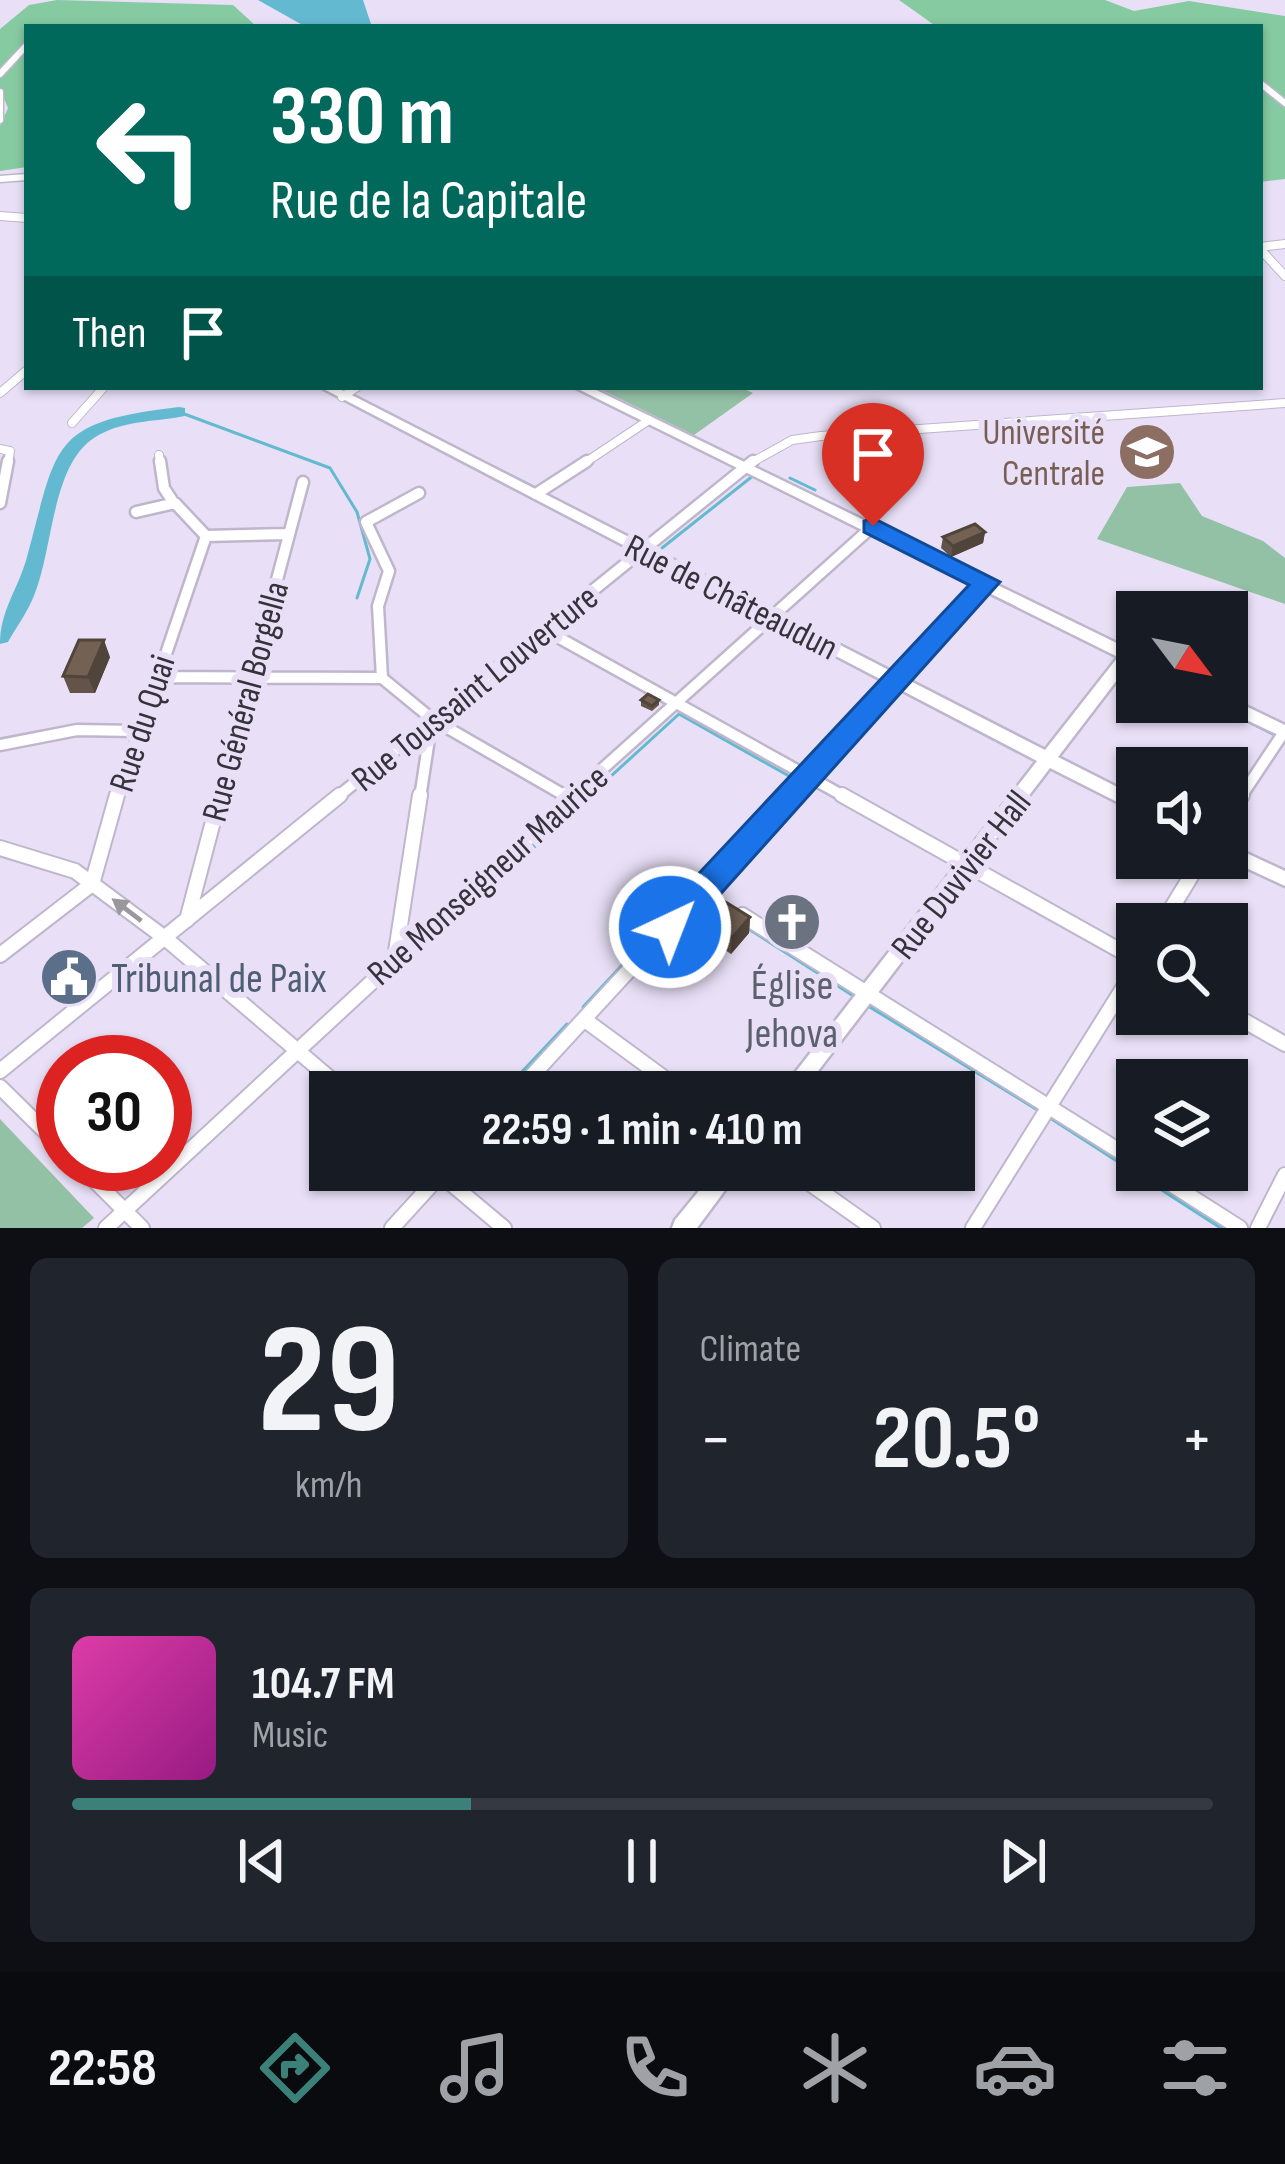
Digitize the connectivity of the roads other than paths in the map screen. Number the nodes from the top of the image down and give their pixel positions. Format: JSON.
{"nodes":[{"id":1,"x":24,"y":48,"type":"edge"},
{"id":2,"x":0,"y":74,"type":"edge"},
{"id":3,"x":0,"y":92,"type":"edge"},
{"id":4,"x":0,"y":120,"type":"edge"},
{"id":5,"x":1263,"y":251,"type":"edge"},
{"id":6,"x":1285,"y":276,"type":"edge"},
{"id":7,"x":24,"y":373,"type":"edge"},
{"id":8,"x":101,"y":390,"type":"edge"},
{"id":9,"x":331,"y":390,"type":"edge"},
{"id":10,"x":352,"y":390,"type":"edge"},
{"id":11,"x":586,"y":390,"type":"edge"},
{"id":12,"x":0,"y":393,"type":"edge"},
{"id":13,"x":342,"y":397,"type":"junction"},
{"id":14,"x":1285,"y":403,"type":"edge"},
{"id":15,"x":649,"y":420,"type":"junction"},
{"id":16,"x":72,"y":423,"type":"dead end"},
{"id":17,"x":0,"y":449,"type":"edge"},
{"id":18,"x":160,"y":455,"type":"dead end"},
{"id":19,"x":744,"y":465,"type":"junction"},
{"id":20,"x":302,"y":482,"type":"dead end"},
{"id":21,"x":419,"y":494,"type":"dead end"},
{"id":22,"x":536,"y":494,"type":"junction"},
{"id":23,"x":172,"y":502,"type":"junction"},
{"id":24,"x":0,"y":503,"type":"edge"},
{"id":25,"x":136,"y":512,"type":"dead end"},
{"id":26,"x":873,"y":526,"type":"junction"},
{"id":27,"x":287,"y":534,"type":"junction"},
{"id":28,"x":206,"y":536,"type":"junction"},
{"id":29,"x":643,"y":552,"type":"junction"},
{"id":30,"x":986,"y":582,"type":"junction"},
{"id":31,"x":770,"y":615,"type":"junction"},
{"id":32,"x":545,"y":630,"type":"junction"},
{"id":33,"x":1116,"y":648,"type":"edge"},
{"id":34,"x":155,"y":677,"type":"junction"},
{"id":35,"x":250,"y":678,"type":"junction"},
{"id":36,"x":382,"y":678,"type":"junction"},
{"id":37,"x":1116,"y":678,"type":"edge"},
{"id":38,"x":896,"y":679,"type":"junction"},
{"id":39,"x":676,"y":703,"type":"junction"},
{"id":40,"x":1248,"y":714,"type":"edge"},
{"id":41,"x":431,"y":719,"type":"junction"},
{"id":42,"x":136,"y":731,"type":"junction"},
{"id":43,"x":1285,"y":732,"type":"edge"},
{"id":44,"x":0,"y":745,"type":"edge"},
{"id":45,"x":1048,"y":760,"type":"junction"},
{"id":46,"x":809,"y":776,"type":"junction"},
{"id":47,"x":1248,"y":787,"type":"edge"},
{"id":48,"x":1116,"y":794,"type":"edge"},
{"id":49,"x":570,"y":799,"type":"junction"},
{"id":50,"x":0,"y":848,"type":"edge"},
{"id":51,"x":1248,"y":861,"type":"edge"},
{"id":52,"x":968,"y":864,"type":"junction"},
{"id":53,"x":1285,"y":879,"type":"edge"},
{"id":54,"x":92,"y":884,"type":"junction"},
{"id":55,"x":704,"y":891,"type":"junction"},
{"id":56,"x":186,"y":921,"type":"junction"},
{"id":57,"x":165,"y":938,"type":"junction"},
{"id":58,"x":1116,"y":951,"type":"edge"},
{"id":59,"x":0,"y":956,"type":"edge"},
{"id":60,"x":394,"y":958,"type":"junction"},
{"id":61,"x":866,"y":994,"type":"junction"},
{"id":62,"x":1116,"y":998,"type":"edge"},
{"id":63,"x":585,"y":1020,"type":"junction"},
{"id":64,"x":1248,"y":1023,"type":"edge"},
{"id":65,"x":1285,"y":1044,"type":"edge"},
{"id":66,"x":296,"y":1048,"type":"junction"},
{"id":67,"x":0,"y":1071,"type":"edge"},
{"id":68,"x":322,"y":1071,"type":"edge"},
{"id":69,"x":537,"y":1071,"type":"edge"},
{"id":70,"x":654,"y":1071,"type":"edge"},
{"id":71,"x":806,"y":1071,"type":"edge"},
{"id":72,"x":0,"y":1087,"type":"edge"},
{"id":73,"x":1050,"y":1107,"type":"junction"},
{"id":74,"x":36,"y":1122,"type":"edge"},
{"id":75,"x":1116,"y":1149,"type":"edge"},
{"id":76,"x":1285,"y":1174,"type":"edge"},
{"id":77,"x":104,"y":1191,"type":"edge"},
{"id":78,"x":424,"y":1191,"type":"edge"},
{"id":79,"x":462,"y":1191,"type":"edge"},
{"id":80,"x":712,"y":1191,"type":"edge"},
{"id":81,"x":820,"y":1191,"type":"edge"},
{"id":82,"x":1182,"y":1191,"type":"edge"},
{"id":83,"x":124,"y":1211,"type":"junction"},
{"id":84,"x":106,"y":1228,"type":"edge"},
{"id":85,"x":142,"y":1228,"type":"edge"},
{"id":86,"x":392,"y":1228,"type":"edge"},
{"id":87,"x":504,"y":1228,"type":"edge"},
{"id":88,"x":683,"y":1228,"type":"edge"},
{"id":89,"x":872,"y":1228,"type":"edge"},
{"id":90,"x":973,"y":1228,"type":"edge"},
{"id":91,"x":1240,"y":1228,"type":"edge"},
{"id":92,"x":1258,"y":1228,"type":"edge"}],
"edges":[{"from":1,"to":2,"type":"street"},
{"from":3,"to":4,"type":"street"},
{"from":5,"to":6,"type":"street"},
{"from":7,"to":12,"type":"street"},
{"from":8,"to":16,"type":"street"},
{"from":9,"to":13,"type":"street","name":"Rue de Châteaudun"},
{"from":10,"to":13,"type":"street"},
{"from":11,"to":15,"type":"street"},
{"from":13,"to":22,"type":"street","name":"Rue de Châteaudun"},
{"from":14,"to":19,"type":"street","name":"Rue Toussaint Louverture"},
{"from":15,"to":19,"type":"street"},
{"from":15,"to":22,"type":"street"},
{"from":17,"to":24,"type":"street"},
{"from":18,"to":23,"type":"street"},
{"from":19,"to":26,"type":"street"},
{"from":19,"to":29,"type":"street","name":"Rue Toussaint Louverture"},
{"from":20,"to":27,"type":"street","name":"Rue Général Borgella"},
{"from":21,"to":36,"type":"street"},
{"from":22,"to":29,"type":"street","name":"Rue de Châteaudun"},
{"from":23,"to":25,"type":"street"},
{"from":23,"to":28,"type":"street"},
{"from":26,"to":30,"type":"street"},
{"from":26,"to":31,"type":"street","name":"Rue Monseigneur Maurice"},
{"from":27,"to":28,"type":"street"},
{"from":27,"to":35,"type":"street","name":"Rue Général Borgella"},
{"from":28,"to":34,"type":"street","name":"Rue du Quai"},
{"from":29,"to":31,"type":"street","name":"Rue de Châteaudun"},
{"from":29,"to":32,"type":"street","name":"Rue Toussaint Louverture"},
{"from":30,"to":33,"type":"street"},
{"from":30,"to":38,"type":"street"},
{"from":31,"to":38,"type":"street","name":"Rue de Châteaudun"},
{"from":31,"to":39,"type":"street","name":"Rue Monseigneur Maurice"},
{"from":32,"to":39,"type":"street"},
{"from":32,"to":41,"type":"street","name":"Rue Toussaint Louverture"},
{"from":34,"to":35,"type":"street"},
{"from":34,"to":42,"type":"street","name":"Rue du Quai"},
{"from":35,"to":36,"type":"street"},
{"from":35,"to":56,"type":"street","name":"Rue Général Borgella"},
{"from":36,"to":41,"type":"street"},
{"from":37,"to":45,"type":"street","name":"Rue Duvivier Hall"},
{"from":38,"to":45,"type":"street","name":"Rue de Châteaudun"},
{"from":38,"to":46,"type":"street"},
{"from":39,"to":46,"type":"street"},
{"from":39,"to":49,"type":"street","name":"Rue Monseigneur Maurice"},
{"from":40,"to":43,"type":"street"},
{"from":41,"to":49,"type":"street"},
{"from":41,"to":56,"type":"street","name":"Rue Toussaint Louverture"},
{"from":41,"to":60,"type":"street"},
{"from":42,"to":44,"type":"street"},
{"from":42,"to":54,"type":"street","name":"Rue du Quai"},
{"from":43,"to":47,"type":"street"},
{"from":45,"to":48,"type":"street","name":"Rue de Châteaudun"},
{"from":45,"to":52,"type":"street","name":"Rue Duvivier Hall"},
{"from":46,"to":52,"type":"street"},
{"from":46,"to":55,"type":"street"},
{"from":49,"to":60,"type":"street","name":"Rue Monseigneur Maurice"},
{"from":50,"to":54,"type":"street"},
{"from":51,"to":53,"type":"street"},
{"from":52,"to":58,"type":"street"},
{"from":52,"to":61,"type":"street","name":"Rue Duvivier Hall"},
{"from":57,"to":54,"type":"street","one_way":true},
{"from":54,"to":59,"type":"street"},
{"from":55,"to":61,"type":"street"},
{"from":55,"to":63,"type":"street"},
{"from":56,"to":57,"type":"street","name":"Rue Toussaint Louverture"},
{"from":57,"to":66,"type":"street"},
{"from":57,"to":67,"type":"street","name":"Rue Toussaint Louverture"},
{"from":60,"to":66,"type":"street","name":"Rue Monseigneur Maurice"},
{"from":61,"to":71,"type":"street","name":"Rue Duvivier Hall"},
{"from":61,"to":73,"type":"street"},
{"from":62,"to":73,"type":"street"},
{"from":63,"to":69,"type":"street"},
{"from":63,"to":70,"type":"street"},
{"from":64,"to":65,"type":"street"},
{"from":66,"to":68,"type":"street"},
{"from":66,"to":83,"type":"street","name":"Rue Monseigneur Maurice"},
{"from":72,"to":74,"type":"street"},
{"from":73,"to":75,"type":"street"},
{"from":73,"to":90,"type":"street"},
{"from":76,"to":92,"type":"street"},
{"from":77,"to":83,"type":"street"},
{"from":78,"to":86,"type":"street"},
{"from":79,"to":87,"type":"street"},
{"from":80,"to":88,"type":"street"},
{"from":81,"to":89,"type":"street"},
{"from":82,"to":91,"type":"street"},
{"from":83,"to":84,"type":"street","name":"Rue Monseigneur Maurice"},
{"from":83,"to":85,"type":"street"}]}
